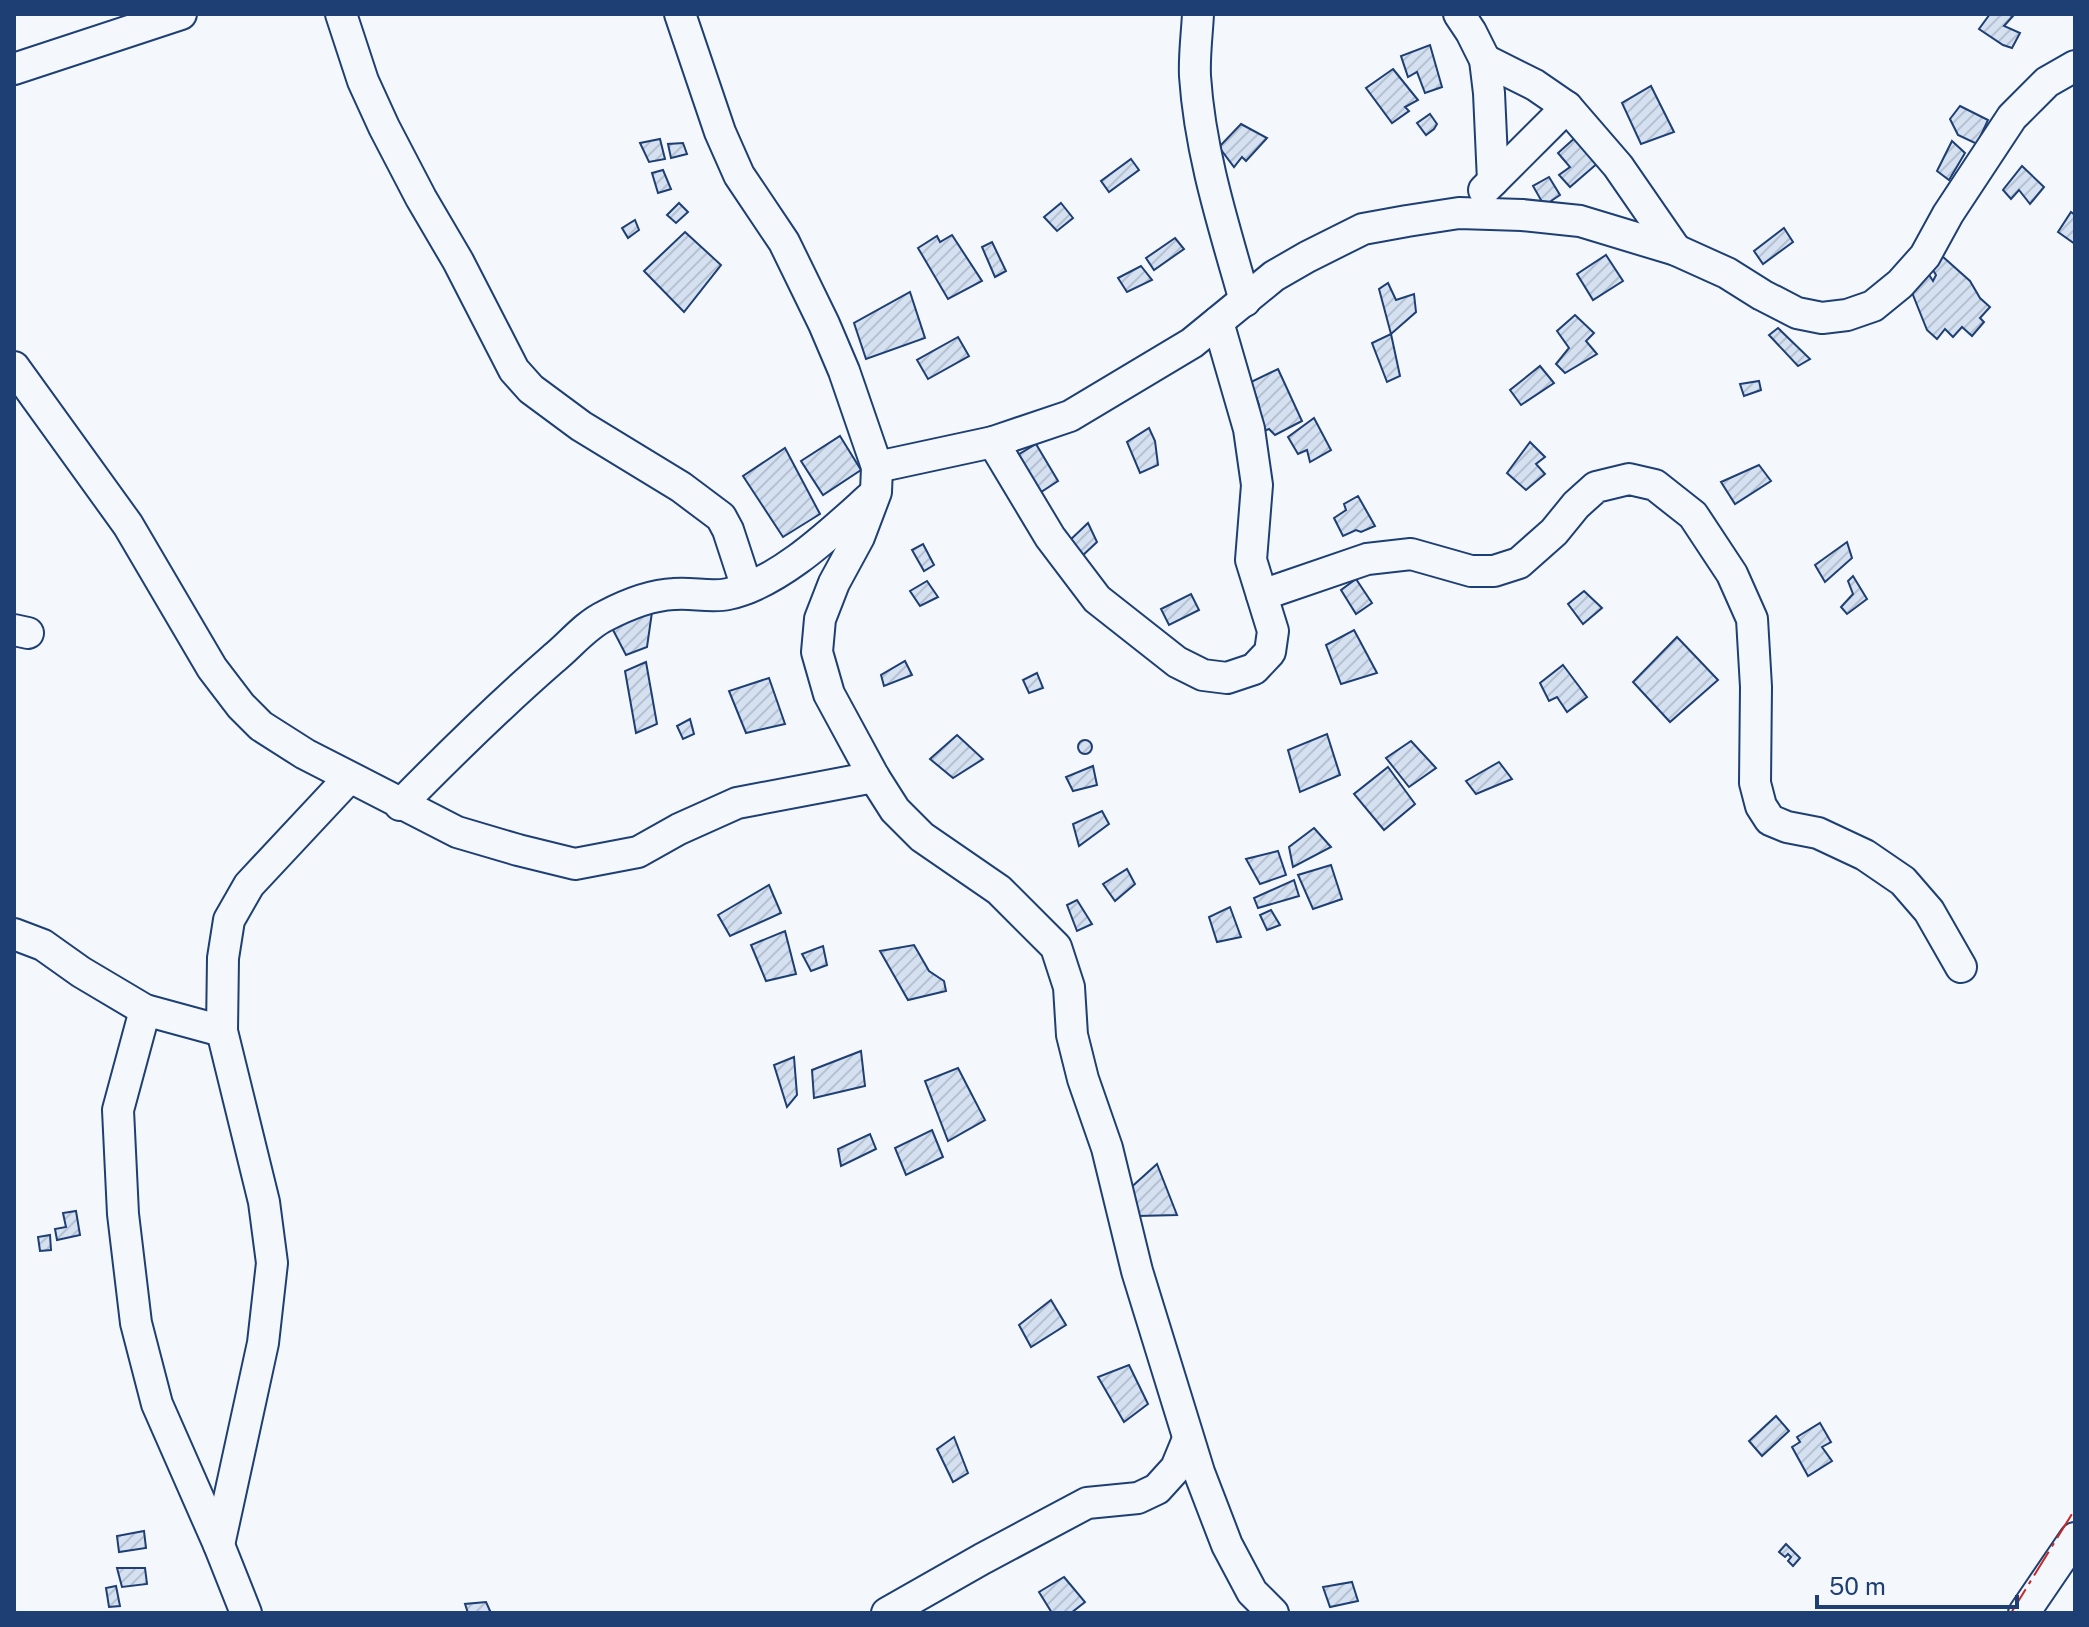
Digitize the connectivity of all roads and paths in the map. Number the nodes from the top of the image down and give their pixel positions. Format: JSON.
{"nodes":[{"id":1,"x":181,"y":14,"type":"edge"},
{"id":2,"x":341,"y":14,"type":"edge"},
{"id":3,"x":680,"y":14,"type":"edge"},
{"id":4,"x":1198,"y":14,"type":"edge"},
{"id":5,"x":1459,"y":14,"type":"edge"},
{"id":6,"x":17,"y":60,"type":"edge"},
{"id":7,"x":1485,"y":60,"type":"junction"},
{"id":8,"x":2075,"y":66,"type":"edge"},
{"id":9,"x":1567,"y":107,"type":"junction"},
{"id":10,"x":1493,"y":181,"type":"junction"},
{"id":11,"x":1459,"y":213,"type":"junction"},
{"id":12,"x":1676,"y":250,"type":"junction"},
{"id":13,"x":1245,"y":301,"type":"junction"},
{"id":14,"x":1218,"y":322,"type":"junction"},
{"id":15,"x":14,"y":367,"type":"edge"},
{"id":16,"x":993,"y":442,"type":"junction"},
{"id":17,"x":876,"y":479,"type":"junction"},
{"id":18,"x":747,"y":588,"type":"junction"},
{"id":19,"x":1262,"y":595,"type":"junction"},
{"id":20,"x":874,"y":777,"type":"junction"},
{"id":21,"x":349,"y":778,"type":"junction"},
{"id":22,"x":400,"y":805,"type":"junction"},
{"id":23,"x":14,"y":934,"type":"edge"},
{"id":24,"x":1961,"y":967,"type":"dead end"},
{"id":25,"x":145,"y":1010,"type":"junction"},
{"id":26,"x":222,"y":1031,"type":"junction"},
{"id":27,"x":1188,"y":1439,"type":"junction"},
{"id":28,"x":2075,"y":1538,"type":"edge"},
{"id":29,"x":219,"y":1545,"type":"junction"},
{"id":30,"x":246,"y":1613,"type":"edge"},
{"id":31,"x":887,"y":1613,"type":"edge"},
{"id":32,"x":1273,"y":1613,"type":"edge"},
{"id":33,"x":2024,"y":1613,"type":"edge"}],
"edges":[{"from":1,"to":6,"type":"street"},
{"from":2,"to":18,"type":"street"},
{"from":3,"to":17,"type":"street"},
{"from":4,"to":13,"type":"street"},
{"from":5,"to":7,"type":"street"},
{"from":7,"to":9,"type":"street"},
{"from":7,"to":10,"type":"street"},
{"from":8,"to":12,"type":"street"},
{"from":9,"to":10,"type":"street"},
{"from":9,"to":12,"type":"street"},
{"from":10,"to":11,"type":"street"},
{"from":11,"to":12,"type":"street"},
{"from":11,"to":13,"type":"street"},
{"from":13,"to":14,"type":"street"},
{"from":14,"to":16,"type":"street"},
{"from":14,"to":19,"type":"street"},
{"from":15,"to":21,"type":"street"},
{"from":16,"to":17,"type":"street"},
{"from":16,"to":19,"type":"street"},
{"from":17,"to":18,"type":"street"},
{"from":17,"to":20,"type":"street"},
{"from":18,"to":22,"type":"street"},
{"from":19,"to":24,"type":"street"},
{"from":20,"to":22,"type":"street"},
{"from":20,"to":27,"type":"street"},
{"from":21,"to":22,"type":"street"},
{"from":21,"to":26,"type":"street"},
{"from":23,"to":25,"type":"street"},
{"from":25,"to":26,"type":"street"},
{"from":25,"to":29,"type":"street"},
{"from":26,"to":29,"type":"street"},
{"from":27,"to":31,"type":"street"},
{"from":27,"to":32,"type":"street"},
{"from":28,"to":33,"type":"street"},
{"from":29,"to":30,"type":"street"}]}
